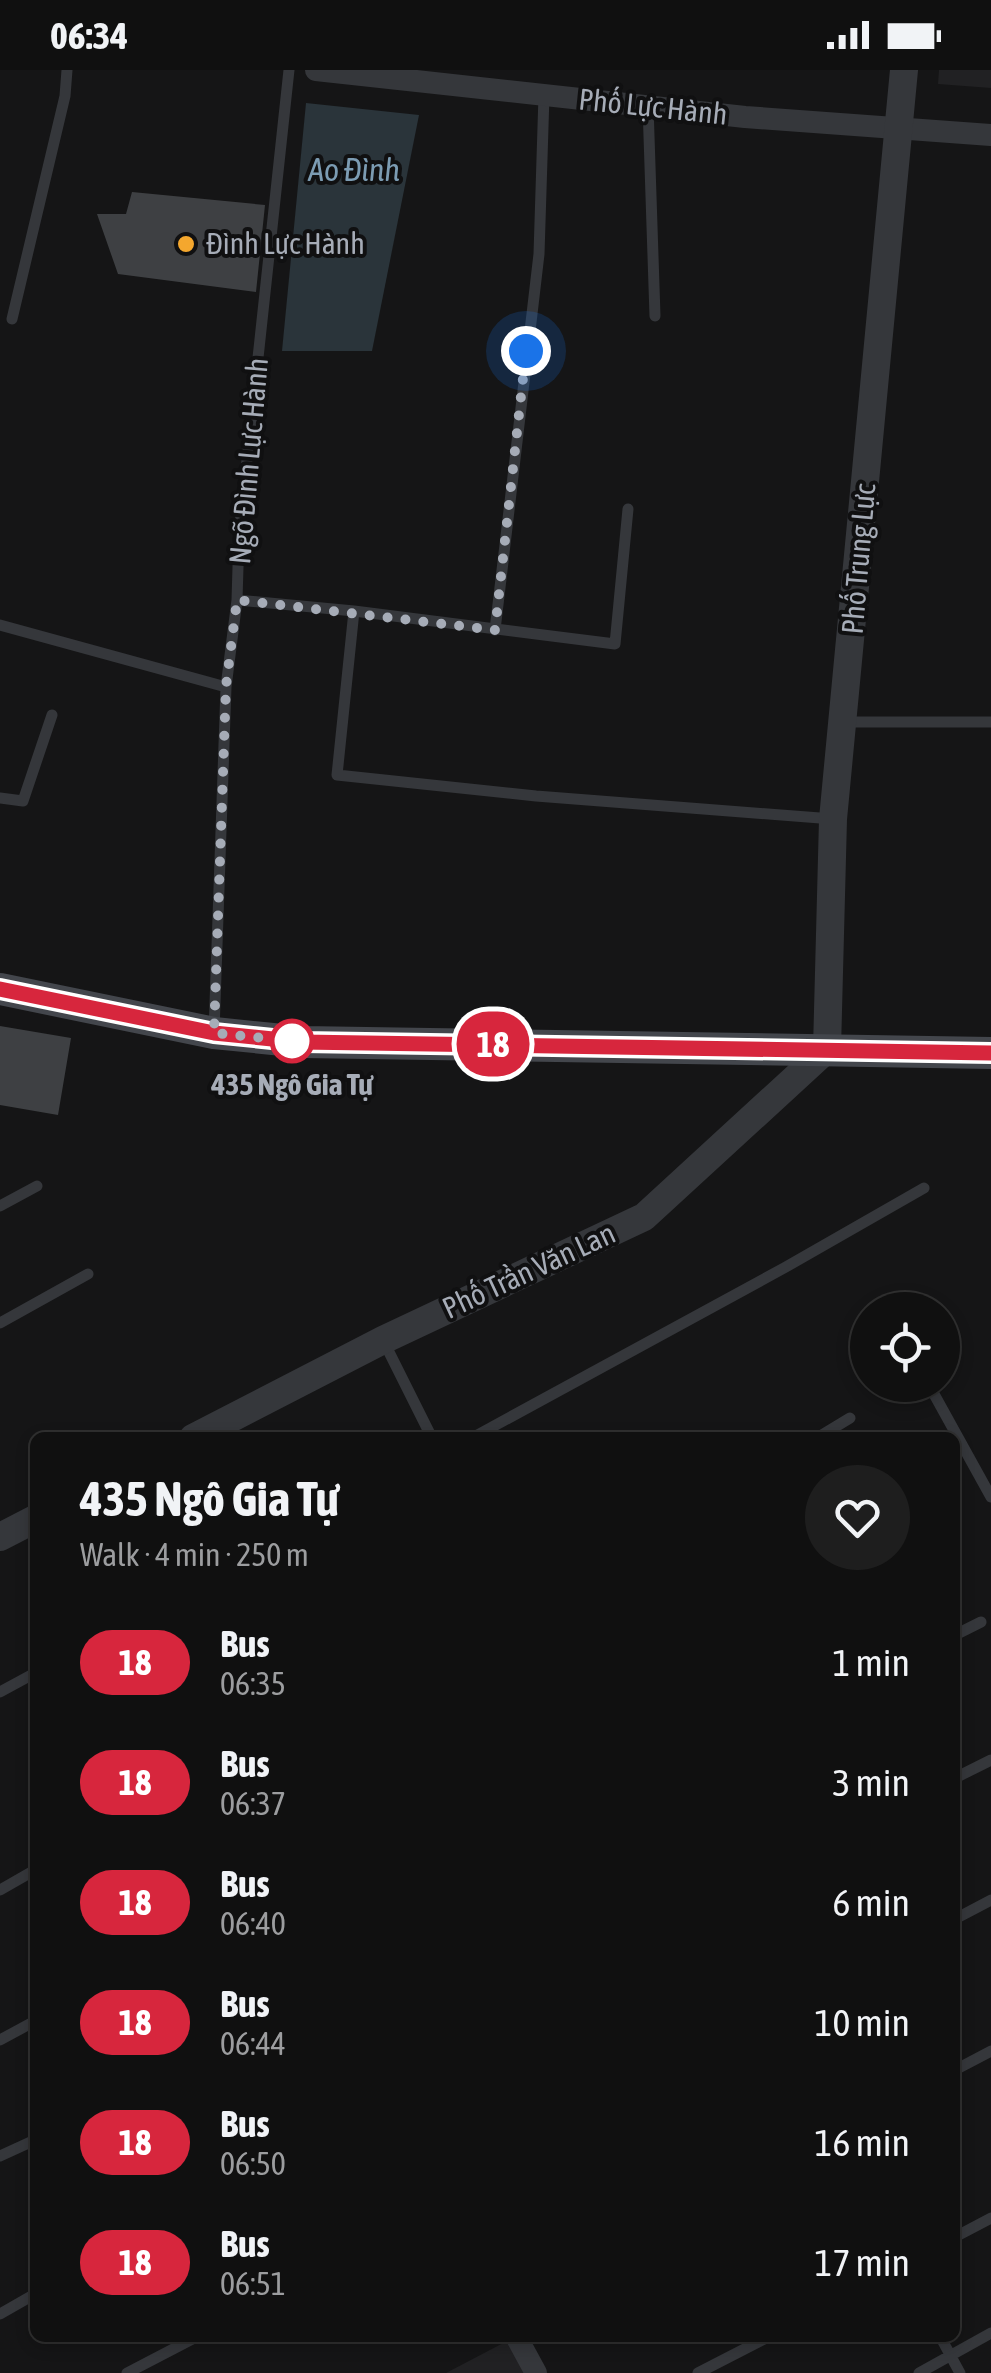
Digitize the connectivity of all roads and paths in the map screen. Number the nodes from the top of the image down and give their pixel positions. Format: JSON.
{"nodes":[{"id":1,"x":66,"y":70,"type":"edge"},
{"id":2,"x":290,"y":70,"type":"edge"},
{"id":3,"x":316,"y":70,"type":"edge"},
{"id":4,"x":904,"y":70,"type":"edge"},
{"id":5,"x":405,"y":74,"type":"edge"},
{"id":6,"x":544,"y":95,"type":"junction"},
{"id":7,"x":648,"y":106,"type":"junction"},
{"id":8,"x":899,"y":129,"type":"junction"},
{"id":9,"x":991,"y":135,"type":"edge"},
{"id":10,"x":654,"y":316,"type":"dead end"},
{"id":11,"x":12,"y":318,"type":"dead end"},
{"id":12,"x":628,"y":509,"type":"dead end"},
{"id":13,"x":237,"y":600,"type":"junction"},
{"id":14,"x":354,"y":611,"type":"junction"},
{"id":15,"x":0,"y":626,"type":"edge"},
{"id":16,"x":495,"y":630,"type":"junction"},
{"id":17,"x":226,"y":686,"type":"junction"},
{"id":18,"x":52,"y":715,"type":"dead end"},
{"id":19,"x":844,"y":722,"type":"junction"},
{"id":20,"x":991,"y":722,"type":"edge"},
{"id":21,"x":0,"y":798,"type":"edge"},
{"id":22,"x":833,"y":819,"type":"junction"},
{"id":23,"x":0,"y":989,"type":"edge"},
{"id":24,"x":214,"y":1033,"type":"junction"},
{"id":25,"x":827,"y":1049,"type":"junction"},
{"id":26,"x":991,"y":1053,"type":"edge"},
{"id":27,"x":37,"y":1186,"type":"dead end"},
{"id":28,"x":924,"y":1188,"type":"dead end"},
{"id":29,"x":0,"y":1206,"type":"edge"},
{"id":30,"x":88,"y":1274,"type":"dead end"},
{"id":31,"x":0,"y":1324,"type":"edge"},
{"id":32,"x":383,"y":1340,"type":"junction"},
{"id":33,"x":939,"y":1402,"type":"edge"},
{"id":34,"x":850,"y":1418,"type":"dead end"},
{"id":35,"x":205,"y":1432,"type":"edge"},
{"id":36,"x":429,"y":1432,"type":"edge"},
{"id":37,"x":483,"y":1432,"type":"edge"},
{"id":38,"x":827,"y":1432,"type":"edge"},
{"id":39,"x":956,"y":1432,"type":"edge"},
{"id":40,"x":960,"y":1440,"type":"edge"},
{"id":41,"x":991,"y":1497,"type":"edge"},
{"id":42,"x":30,"y":1522,"type":"edge"},
{"id":43,"x":0,"y":1537,"type":"edge"},
{"id":44,"x":980,"y":1622,"type":"dead end"},
{"id":45,"x":960,"y":1632,"type":"edge"},
{"id":46,"x":30,"y":1676,"type":"edge"},
{"id":47,"x":0,"y":1692,"type":"edge"},
{"id":48,"x":991,"y":1760,"type":"edge"},
{"id":49,"x":960,"y":1776,"type":"edge"},
{"id":50,"x":30,"y":1873,"type":"edge"},
{"id":51,"x":0,"y":1890,"type":"edge"},
{"id":52,"x":991,"y":1900,"type":"edge"},
{"id":53,"x":960,"y":1916,"type":"edge"},
{"id":54,"x":30,"y":2024,"type":"edge"},
{"id":55,"x":0,"y":2040,"type":"edge"},
{"id":56,"x":991,"y":2051,"type":"edge"},
{"id":57,"x":960,"y":2067,"type":"edge"},
{"id":58,"x":30,"y":2142,"type":"edge"},
{"id":59,"x":0,"y":2156,"type":"edge"},
{"id":60,"x":991,"y":2218,"type":"edge"},
{"id":61,"x":960,"y":2235,"type":"edge"},
{"id":62,"x":30,"y":2297,"type":"edge"},
{"id":63,"x":0,"y":2314,"type":"edge"},
{"id":64,"x":991,"y":2332,"type":"edge"},
{"id":65,"x":186,"y":2342,"type":"edge"},
{"id":66,"x":519,"y":2342,"type":"edge"},
{"id":67,"x":758,"y":2342,"type":"edge"},
{"id":68,"x":943,"y":2342,"type":"edge"},
{"id":69,"x":951,"y":2355,"type":"junction"},
{"id":70,"x":127,"y":2373,"type":"edge"},
{"id":71,"x":536,"y":2373,"type":"edge"},
{"id":72,"x":698,"y":2373,"type":"edge"},
{"id":73,"x":919,"y":2373,"type":"edge"},
{"id":74,"x":960,"y":2373,"type":"edge"}],
"edges":[{"from":1,"to":11,"type":"lane"},
{"from":2,"to":13,"type":"lane","name":"Ngõ Đình Lực Hành"},
{"from":3,"to":5,"type":"street","name":"Phố Lực Hành"},
{"from":4,"to":8,"type":"street","name":"Phố Trung Lực"},
{"from":5,"to":6,"type":"street","name":"Phố Lực Hành"},
{"from":6,"to":7,"type":"street","name":"Phố Lực Hành"},
{"from":6,"to":16,"type":"lane"},
{"from":7,"to":8,"type":"street","name":"Phố Lực Hành"},
{"from":7,"to":10,"type":"lane"},
{"from":8,"to":9,"type":"street","name":"Phố Lực Hành"},
{"from":8,"to":19,"type":"street","name":"Phố Trung Lực"},
{"from":12,"to":16,"type":"lane"},
{"from":13,"to":14,"type":"lane"},
{"from":13,"to":17,"type":"lane","name":"Ngõ Đình Lực Hành"},
{"from":14,"to":16,"type":"lane"},
{"from":14,"to":22,"type":"lane"},
{"from":15,"to":17,"type":"lane"},
{"from":17,"to":24,"type":"lane","name":"Ngõ Đình Lực Hành"},
{"from":18,"to":21,"type":"lane"},
{"from":19,"to":20,"type":"lane"},
{"from":19,"to":22,"type":"street","name":"Phố Trung Lực"},
{"from":22,"to":25,"type":"street","name":"Phố Trung Lực"},
{"from":23,"to":24,"type":"main road"},
{"from":24,"to":25,"type":"main road"},
{"from":25,"to":26,"type":"main road"},
{"from":25,"to":32,"type":"street","name":"Phố Trần Văn Lan"},
{"from":27,"to":29,"type":"lane"},
{"from":28,"to":37,"type":"lane"},
{"from":30,"to":31,"type":"lane"},
{"from":32,"to":35,"type":"street","name":"Phố Trần Văn Lan"},
{"from":32,"to":36,"type":"lane"},
{"from":33,"to":39,"type":"lane"},
{"from":34,"to":38,"type":"lane"},
{"from":40,"to":41,"type":"lane"},
{"from":42,"to":43,"type":"street"},
{"from":44,"to":45,"type":"lane"},
{"from":46,"to":47,"type":"lane"},
{"from":48,"to":49,"type":"lane"},
{"from":50,"to":51,"type":"lane"},
{"from":52,"to":53,"type":"lane"},
{"from":54,"to":55,"type":"lane"},
{"from":56,"to":57,"type":"lane"},
{"from":58,"to":59,"type":"lane"},
{"from":60,"to":61,"type":"lane"},
{"from":62,"to":63,"type":"lane"},
{"from":64,"to":69,"type":"lane"},
{"from":65,"to":70,"type":"lane"},
{"from":66,"to":71,"type":"street"},
{"from":67,"to":72,"type":"lane"},
{"from":68,"to":69,"type":"lane"},
{"from":69,"to":73,"type":"lane"},
{"from":69,"to":74,"type":"lane"}]}
